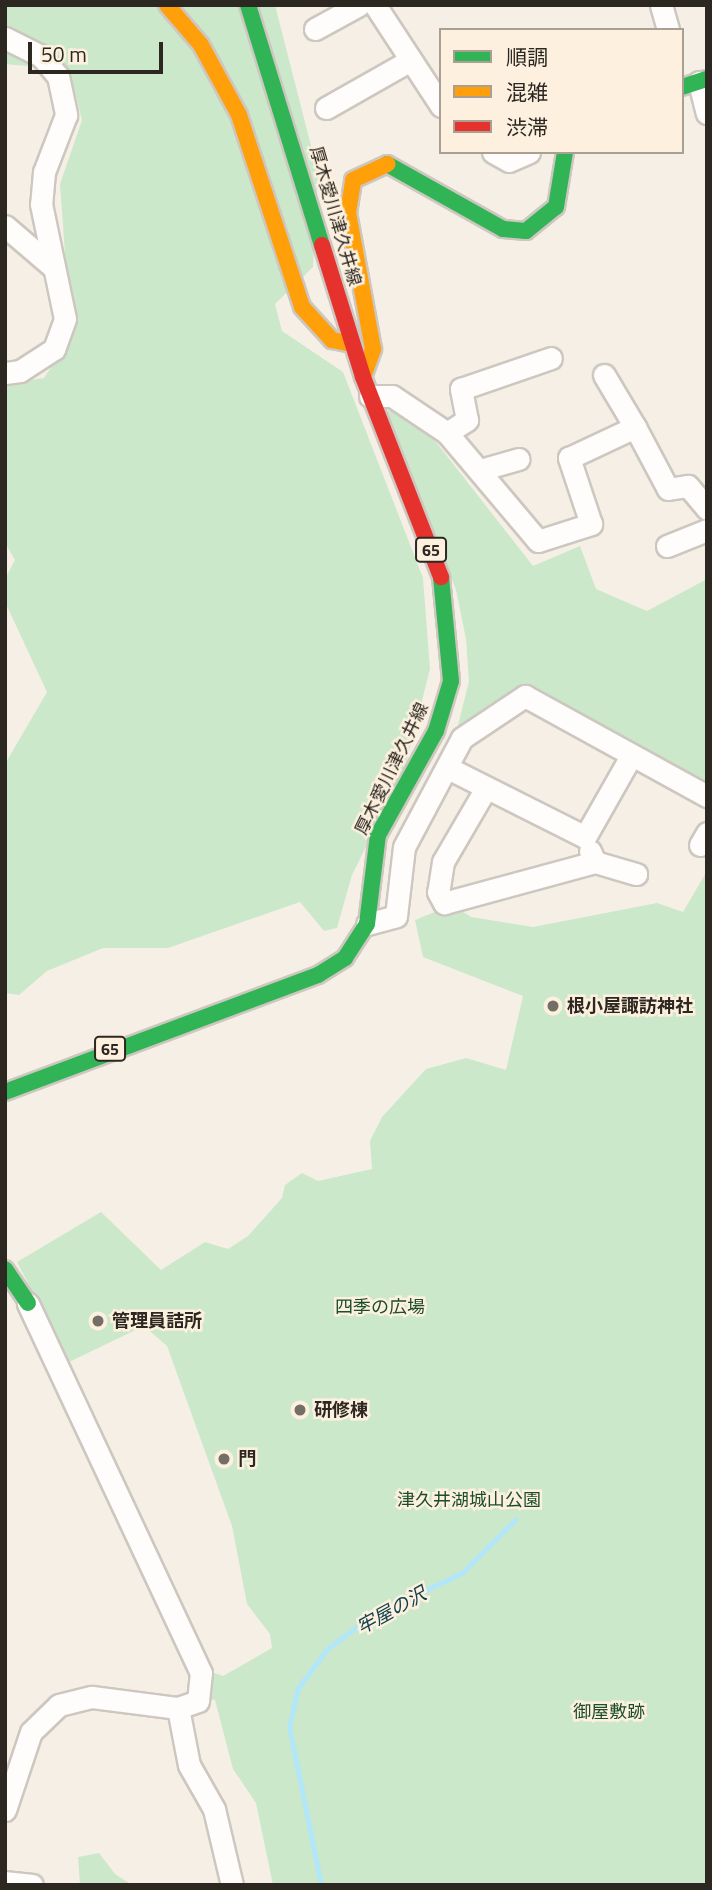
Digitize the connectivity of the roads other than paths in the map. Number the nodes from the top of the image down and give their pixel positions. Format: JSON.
{"nodes":[{"id":1,"x":167,"y":5,"type":"edge"},
{"id":2,"x":248,"y":5,"type":"edge"},
{"id":3,"x":359,"y":5,"type":"edge"},
{"id":4,"x":375,"y":5,"type":"edge"},
{"id":5,"x":661,"y":5,"type":"edge"},
{"id":6,"x":667,"y":28,"type":"edge"},
{"id":7,"x":314,"y":29,"type":"dead end"},
{"id":8,"x":5,"y":38,"type":"edge"},
{"id":9,"x":409,"y":61,"type":"junction"},
{"id":10,"x":691,"y":83,"type":"edge"},
{"id":11,"x":439,"y":103,"type":"edge"},
{"id":12,"x":326,"y":108,"type":"dead end"},
{"id":13,"x":707,"y":113,"type":"edge"},
{"id":14,"x":497,"y":154,"type":"edge"},
{"id":15,"x":525,"y":154,"type":"edge"},
{"id":16,"x":565,"y":154,"type":"edge"},
{"id":17,"x":5,"y":226,"type":"edge"},
{"id":18,"x":53,"y":267,"type":"junction"},
{"id":19,"x":352,"y":344,"type":"junction"},
{"id":20,"x":551,"y":358,"type":"dead end"},
{"id":21,"x":5,"y":373,"type":"edge"},
{"id":22,"x":604,"y":375,"type":"dead end"},
{"id":23,"x":367,"y":386,"type":"junction"},
{"id":24,"x":635,"y":427,"type":"junction"},
{"id":25,"x":447,"y":433,"type":"junction"},
{"id":26,"x":518,"y":459,"type":"dead end"},
{"id":27,"x":480,"y":470,"type":"junction"},
{"id":28,"x":707,"y":509,"type":"edge"},
{"id":29,"x":707,"y":530,"type":"edge"},
{"id":30,"x":667,"y":546,"type":"dead end"},
{"id":31,"x":631,"y":756,"type":"junction"},
{"id":32,"x":447,"y":768,"type":"junction"},
{"id":33,"x":486,"y":788,"type":"junction"},
{"id":34,"x":707,"y":796,"type":"edge"},
{"id":35,"x":585,"y":837,"type":"junction"},
{"id":36,"x":595,"y":862,"type":"junction"},
{"id":37,"x":636,"y":874,"type":"dead end"},
{"id":38,"x":367,"y":924,"type":"junction"},
{"id":39,"x":5,"y":1092,"type":"edge"},
{"id":40,"x":5,"y":1269,"type":"edge"},
{"id":41,"x":25,"y":1295,"type":"joint"},
{"id":42,"x":178,"y":1708,"type":"junction"},
{"id":43,"x":5,"y":1810,"type":"edge"},
{"id":44,"x":5,"y":1882,"type":"edge"},
{"id":45,"x":32,"y":1885,"type":"edge"},
{"id":46,"x":232,"y":1885,"type":"edge"}],
"edges":[{"from":1,"to":19,"type":"main road"},
{"from":2,"to":19,"type":"main road","name":"厚木愛川津久井線","number":"65"},
{"from":3,"to":7,"type":"street"},
{"from":4,"to":9,"type":"street"},
{"from":5,"to":6,"type":"street"},
{"from":8,"to":18,"type":"street"},
{"from":9,"to":11,"type":"street"},
{"from":9,"to":12,"type":"street"},
{"from":10,"to":13,"type":"street"},
{"from":14,"to":15,"type":"street"},
{"from":16,"to":23,"type":"main road"},
{"from":17,"to":18,"type":"street"},
{"from":18,"to":21,"type":"street"},
{"from":19,"to":23,"type":"main road","name":"厚木愛川津久井線","number":"65"},
{"from":20,"to":25,"type":"street"},
{"from":22,"to":24,"type":"street"},
{"from":23,"to":25,"type":"street"},
{"from":23,"to":38,"type":"main road","name":"厚木愛川津久井線","number":"65"},
{"from":24,"to":27,"type":"street"},
{"from":24,"to":28,"type":"street"},
{"from":25,"to":27,"type":"street"},
{"from":26,"to":27,"type":"street"},
{"from":29,"to":30,"type":"street"},
{"from":31,"to":32,"type":"street"},
{"from":31,"to":34,"type":"street"},
{"from":31,"to":35,"type":"street"},
{"from":32,"to":33,"type":"street"},
{"from":32,"to":38,"type":"street"},
{"from":33,"to":35,"type":"street"},
{"from":33,"to":36,"type":"street"},
{"from":35,"to":36,"type":"street"},
{"from":36,"to":37,"type":"street"},
{"from":38,"to":39,"type":"main road","name":"厚木愛川津久井線","number":"65"},
{"from":40,"to":41,"type":"main road"},
{"from":41,"to":42,"type":"street"},
{"from":42,"to":43,"type":"street"},
{"from":42,"to":46,"type":"street"},
{"from":44,"to":45,"type":"street"}]}
